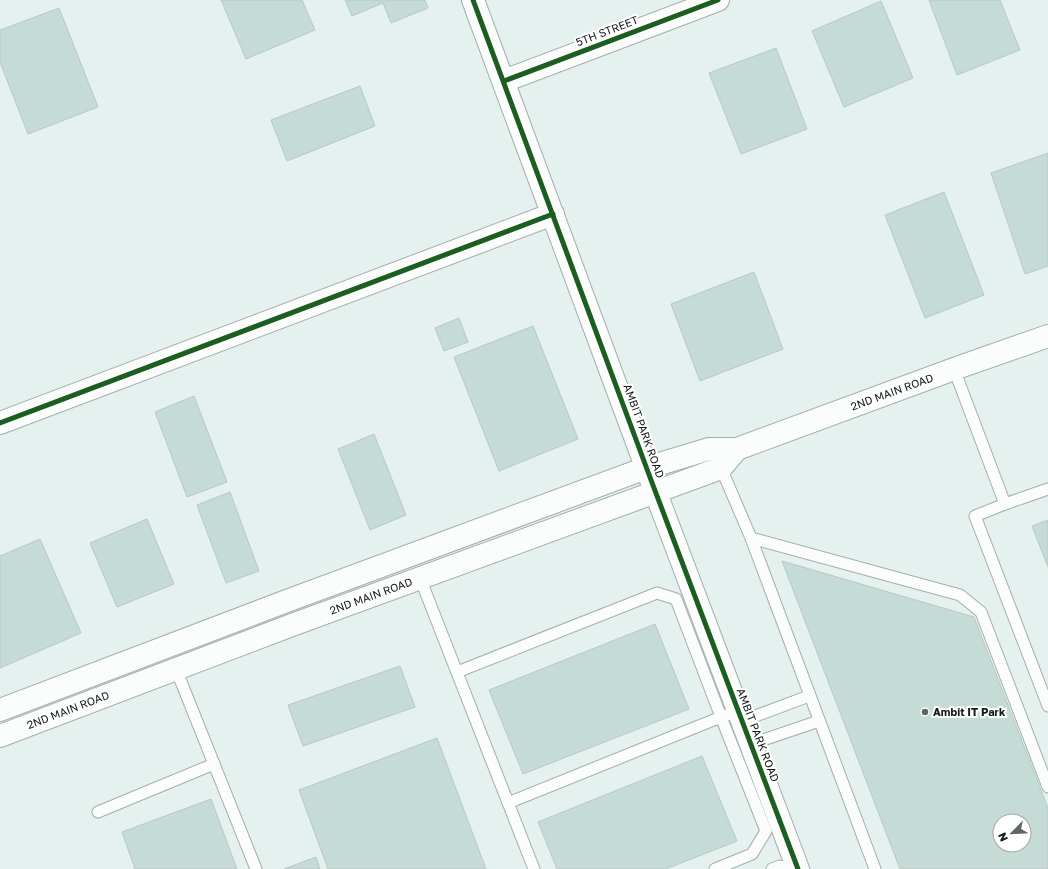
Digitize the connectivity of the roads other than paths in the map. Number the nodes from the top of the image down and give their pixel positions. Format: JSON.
{"nodes":[{"id":1,"x":473,"y":0,"type":"edge"},
{"id":2,"x":718,"y":0,"type":"edge"},
{"id":3,"x":504,"y":81,"type":"junction"},
{"id":4,"x":553,"y":214,"type":"junction"},
{"id":5,"x":1048,"y":336,"type":"edge"},
{"id":6,"x":954,"y":369,"type":"junction"},
{"id":7,"x":0,"y":423,"type":"edge"},
{"id":8,"x":737,"y":449,"type":"junction"},
{"id":9,"x":646,"y":468,"type":"junction"},
{"id":10,"x":720,"y":468,"type":"junction"},
{"id":11,"x":1048,"y":489,"type":"edge"},
{"id":12,"x":655,"y":491,"type":"junction"},
{"id":13,"x":1005,"y":504,"type":"junction"},
{"id":14,"x":751,"y":538,"type":"junction"},
{"id":15,"x":420,"y":578,"type":"junction"},
{"id":16,"x":176,"y":669,"type":"junction"},
{"id":17,"x":457,"y":672,"type":"junction"},
{"id":18,"x":810,"y":696,"type":"junction"},
{"id":19,"x":1048,"y":706,"type":"edge"},
{"id":20,"x":0,"y":710,"type":"edge"},
{"id":21,"x":734,"y":716,"type":"junction"},
{"id":22,"x":819,"y":721,"type":"junction"},
{"id":23,"x":0,"y":736,"type":"edge"},
{"id":24,"x":751,"y":744,"type":"junction"},
{"id":25,"x":214,"y":764,"type":"junction"},
{"id":26,"x":1048,"y":787,"type":"edge"},
{"id":27,"x":508,"y":803,"type":"junction"},
{"id":28,"x":98,"y":812,"type":"dead end"},
{"id":29,"x":256,"y":869,"type":"edge"},
{"id":30,"x":534,"y":869,"type":"edge"},
{"id":31,"x":715,"y":869,"type":"edge"},
{"id":32,"x":772,"y":869,"type":"edge"},
{"id":33,"x":790,"y":869,"type":"edge"},
{"id":34,"x":798,"y":869,"type":"edge"},
{"id":35,"x":875,"y":869,"type":"edge"}],
"edges":[{"from":1,"to":3,"type":"main road","name":"AMBIT PARK ROAD"},
{"from":2,"to":3,"type":"main road","name":"5TH STREET"},
{"from":3,"to":4,"type":"main road","name":"AMBIT PARK ROAD"},
{"from":4,"to":7,"type":"main road"},
{"from":4,"to":9,"type":"main road","name":"AMBIT PARK ROAD"},
{"from":5,"to":6,"type":"main road","name":"2ND MAIN ROAD"},
{"from":6,"to":8,"type":"main road","name":"2ND MAIN ROAD"},
{"from":6,"to":13,"type":"lane"},
{"from":8,"to":9,"type":"main road","name":"2ND MAIN ROAD"},
{"from":8,"to":10,"type":"main road","name":"2ND MAIN ROAD"},
{"from":9,"to":12,"type":"main road","name":"AMBIT PARK ROAD"},
{"from":9,"to":20,"type":"main road","name":"2ND MAIN ROAD"},
{"from":10,"to":12,"type":"main road","name":"2ND MAIN ROAD"},
{"from":10,"to":14,"type":"lane"},
{"from":11,"to":13,"type":"lane"},
{"from":12,"to":15,"type":"main road","name":"2ND MAIN ROAD"},
{"from":12,"to":21,"type":"main road","name":"AMBIT PARK ROAD"},
{"from":13,"to":19,"type":"lane"},
{"from":14,"to":18,"type":"lane"},
{"from":14,"to":26,"type":"lane"},
{"from":15,"to":16,"type":"main road","name":"2ND MAIN ROAD"},
{"from":15,"to":17,"type":"lane"},
{"from":16,"to":23,"type":"main road","name":"2ND MAIN ROAD"},
{"from":16,"to":25,"type":"lane"},
{"from":17,"to":21,"type":"lane"},
{"from":17,"to":27,"type":"lane"},
{"from":18,"to":21,"type":"lane"},
{"from":18,"to":22,"type":"lane"},
{"from":21,"to":24,"type":"main road","name":"AMBIT PARK ROAD"},
{"from":21,"to":27,"type":"lane"},
{"from":21,"to":31,"type":"lane"},
{"from":22,"to":24,"type":"lane"},
{"from":22,"to":35,"type":"lane"},
{"from":24,"to":34,"type":"main road","name":"AMBIT PARK ROAD"},
{"from":25,"to":28,"type":"lane"},
{"from":25,"to":29,"type":"lane"},
{"from":27,"to":30,"type":"lane"},
{"from":32,"to":33,"type":"lane"}]}
